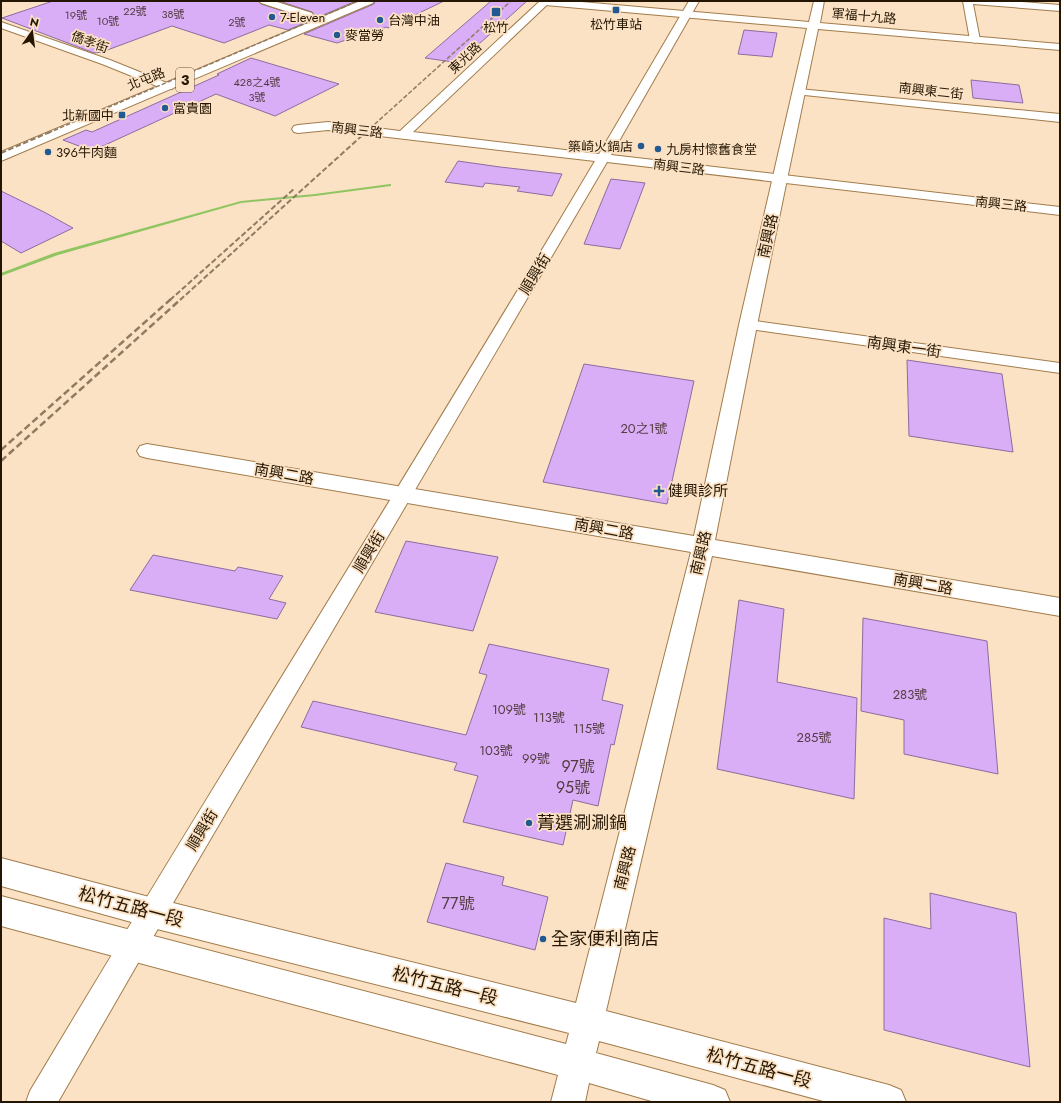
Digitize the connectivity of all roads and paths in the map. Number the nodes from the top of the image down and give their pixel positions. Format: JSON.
{"nodes":[{"id":1,"x":264,"y":1,"type":"edge"},
{"id":2,"x":341,"y":1,"type":"edge"},
{"id":3,"x":370,"y":1,"type":"edge"},
{"id":4,"x":819,"y":1,"type":"edge"},
{"id":5,"x":968,"y":1,"type":"edge"},
{"id":6,"x":973,"y":1,"type":"edge"},
{"id":7,"x":552,"y":2,"type":"edge"},
{"id":8,"x":690,"y":8,"type":"edge"},
{"id":9,"x":1060,"y":8,"type":"edge"},
{"id":10,"x":308,"y":15,"type":"junction"},
{"id":11,"x":1,"y":25,"type":"edge"},
{"id":12,"x":813,"y":26,"type":"junction"},
{"id":13,"x":975,"y":40,"type":"junction"},
{"id":14,"x":1060,"y":47,"type":"edge"},
{"id":15,"x":506,"y":53,"type":"dead end"},
{"id":16,"x":152,"y":80,"type":"junction"},
{"id":17,"x":168,"y":86,"type":"junction"},
{"id":18,"x":135,"y":87,"type":"dead end"},
{"id":19,"x":799,"y":92,"type":"junction"},
{"id":20,"x":1060,"y":118,"type":"edge"},
{"id":21,"x":433,"y":126,"type":"dead end"},
{"id":22,"x":298,"y":129,"type":"dead end"},
{"id":23,"x":404,"y":135,"type":"junction"},
{"id":24,"x":422,"y":138,"type":"junction"},
{"id":25,"x":1,"y":157,"type":"edge"},
{"id":26,"x":603,"y":158,"type":"junction"},
{"id":27,"x":780,"y":179,"type":"junction"},
{"id":28,"x":1060,"y":211,"type":"edge"},
{"id":29,"x":748,"y":325,"type":"junction"},
{"id":30,"x":1060,"y":368,"type":"edge"},
{"id":31,"x":147,"y":452,"type":"dead end"},
{"id":32,"x":404,"y":494,"type":"junction"},
{"id":33,"x":703,"y":546,"type":"junction"},
{"id":34,"x":1060,"y":607,"type":"edge"},
{"id":35,"x":1,"y":872,"type":"edge"},
{"id":36,"x":1,"y":911,"type":"edge"},
{"id":37,"x":153,"y":913,"type":"junction"},
{"id":38,"x":132,"y":946,"type":"junction"},
{"id":39,"x":587,"y":1023,"type":"junction"},
{"id":40,"x":577,"y":1065,"type":"junction"},
{"id":41,"x":41,"y":1102,"type":"edge"},
{"id":42,"x":568,"y":1102,"type":"edge"},
{"id":43,"x":713,"y":1102,"type":"edge"},
{"id":44,"x":889,"y":1102,"type":"edge"}],
"edges":[{"from":1,"to":10,"type":"street"},
{"from":2,"to":10,"type":"street","name":"北屯路","number":"3"},
{"from":3,"to":17,"type":"street","name":"北屯路","number":"3"},
{"from":4,"to":12,"type":"street","name":"南興路"},
{"from":5,"to":13,"type":"street"},
{"from":6,"to":9,"type":"street"},
{"from":7,"to":8,"type":"street","name":"軍福十九路"},
{"from":7,"to":15,"type":"street","name":"東光路"},
{"from":7,"to":23,"type":"street","name":"東光路"},
{"from":8,"to":12,"type":"street","name":"軍福十九路"},
{"from":8,"to":26,"type":"street","name":"順興街"},
{"from":10,"to":16,"type":"street","name":"北屯路","number":"3"},
{"from":11,"to":16,"type":"street","name":"僑孝街"},
{"from":12,"to":13,"type":"street","name":"軍福十九路"},
{"from":12,"to":19,"type":"street","name":"南興路"},
{"from":13,"to":14,"type":"street","name":"軍福十九路"},
{"from":16,"to":17,"type":"street","name":"僑孝街"},
{"from":16,"to":18,"type":"street","name":"北屯路","number":"3"},
{"from":17,"to":25,"type":"street","name":"北屯路","number":"3"},
{"from":19,"to":20,"type":"street","name":"南興東二街"},
{"from":19,"to":27,"type":"street","name":"南興路"},
{"from":21,"to":24,"type":"street"},
{"from":22,"to":23,"type":"street","name":"南興三路"},
{"from":23,"to":24,"type":"street","name":"南興三路"},
{"from":24,"to":26,"type":"street","name":"南興三路"},
{"from":26,"to":27,"type":"street","name":"南興三路"},
{"from":26,"to":32,"type":"street","name":"順興街"},
{"from":27,"to":28,"type":"street","name":"南興三路"},
{"from":27,"to":29,"type":"street","name":"南興路"},
{"from":29,"to":30,"type":"street","name":"南興東一街"},
{"from":29,"to":33,"type":"street","name":"南興路"},
{"from":31,"to":32,"type":"street","name":"南興二路"},
{"from":32,"to":33,"type":"street","name":"南興二路"},
{"from":32,"to":37,"type":"street","name":"順興街"},
{"from":33,"to":34,"type":"street","name":"南興二路"},
{"from":33,"to":39,"type":"street","name":"南興路"},
{"from":35,"to":37,"type":"street","name":"松竹五路一段"},
{"from":36,"to":38,"type":"street"},
{"from":37,"to":38,"type":"street","name":"順興街"},
{"from":37,"to":39,"type":"street","name":"松竹五路一段"},
{"from":38,"to":40,"type":"street"},
{"from":38,"to":41,"type":"street","name":"順興街"},
{"from":39,"to":40,"type":"street","name":"南興路"},
{"from":39,"to":44,"type":"street","name":"松竹五路一段"},
{"from":40,"to":42,"type":"street","name":"南興路"},
{"from":40,"to":43,"type":"street"}]}
